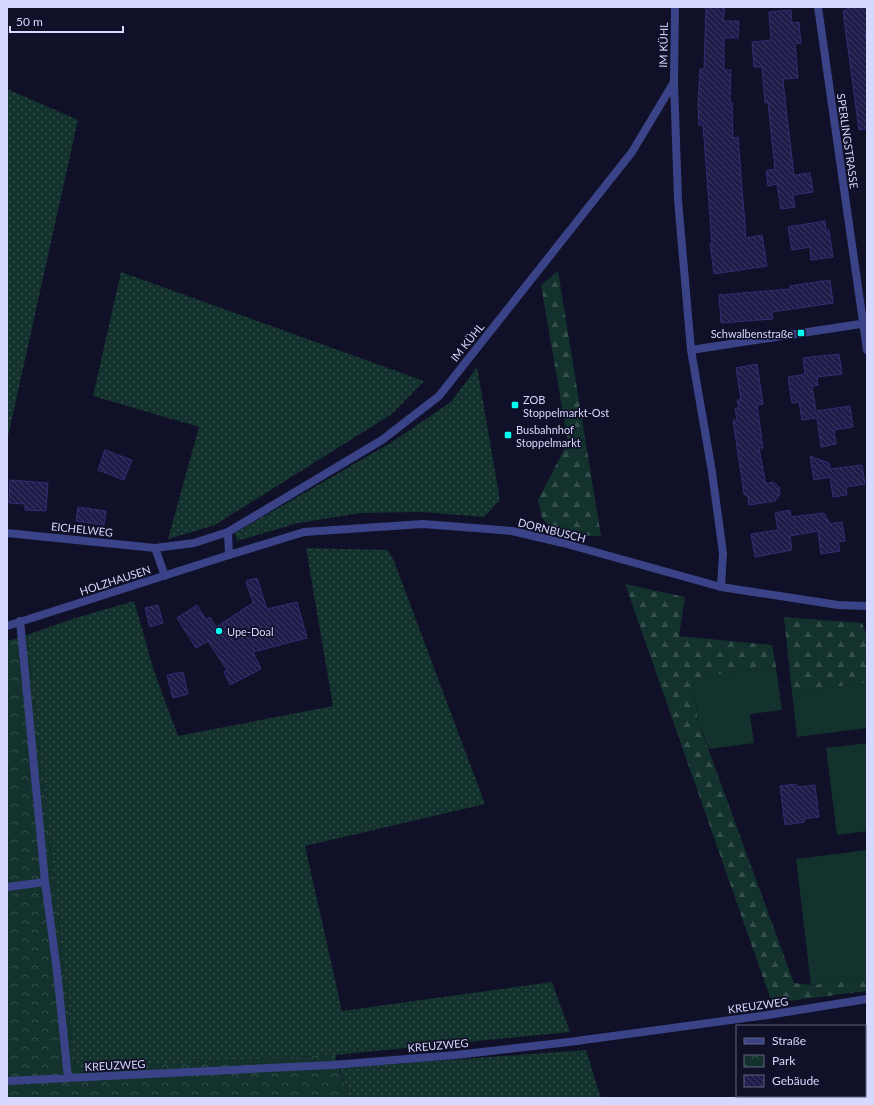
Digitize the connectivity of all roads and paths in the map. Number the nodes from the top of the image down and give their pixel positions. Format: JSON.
{"nodes":[{"id":1,"x":675,"y":7,"type":"edge"},
{"id":2,"x":818,"y":7,"type":"edge"},
{"id":3,"x":674,"y":82,"type":"junction"},
{"id":4,"x":865,"y":323,"type":"edge"},
{"id":5,"x":691,"y":350,"type":"junction"},
{"id":6,"x":867,"y":350,"type":"edge"},
{"id":7,"x":7,"y":532,"type":"edge"},
{"id":8,"x":228,"y":532,"type":"junction"},
{"id":9,"x":155,"y":548,"type":"junction"},
{"id":10,"x":229,"y":555,"type":"junction"},
{"id":11,"x":165,"y":576,"type":"junction"},
{"id":12,"x":721,"y":587,"type":"junction"},
{"id":13,"x":867,"y":606,"type":"edge"},
{"id":14,"x":20,"y":622,"type":"junction"},
{"id":15,"x":7,"y":626,"type":"edge"},
{"id":16,"x":45,"y":882,"type":"junction"},
{"id":17,"x":7,"y":886,"type":"edge"},
{"id":18,"x":867,"y":999,"type":"edge"},
{"id":19,"x":68,"y":1078,"type":"junction"},
{"id":20,"x":7,"y":1081,"type":"edge"}],
"edges":[{"from":1,"to":3,"type":"street","name":"IM KÜHL"},
{"from":2,"to":4,"type":"street","name":"SPERLINGSTRASSE"},
{"from":3,"to":5,"type":"street","name":"IM KÜHL"},
{"from":3,"to":8,"type":"street","name":"IM KÜHL"},
{"from":4,"to":5,"type":"street"},
{"from":4,"to":6,"type":"street","name":"SPERLINGSTRASSE"},
{"from":5,"to":12,"type":"street","name":"IM KÜHL"},
{"from":7,"to":9,"type":"street","name":"EICHELWEG"},
{"from":8,"to":9,"type":"street","name":"EICHELWEG"},
{"from":8,"to":10,"type":"street"},
{"from":9,"to":11,"type":"street"},
{"from":10,"to":11,"type":"street","name":"HOLZHAUSEN"},
{"from":10,"to":12,"type":"street","name":"DORNBUSCH"},
{"from":11,"to":14,"type":"street","name":"HOLZHAUSEN"},
{"from":12,"to":13,"type":"street","name":"DORNBUSCH"},
{"from":14,"to":15,"type":"street","name":"HOLZHAUSEN"},
{"from":14,"to":16,"type":"street"},
{"from":16,"to":17,"type":"street"},
{"from":16,"to":19,"type":"street"},
{"from":18,"to":19,"type":"street","name":"KREUZWEG"},
{"from":19,"to":20,"type":"street","name":"KREUZWEG"}]}
